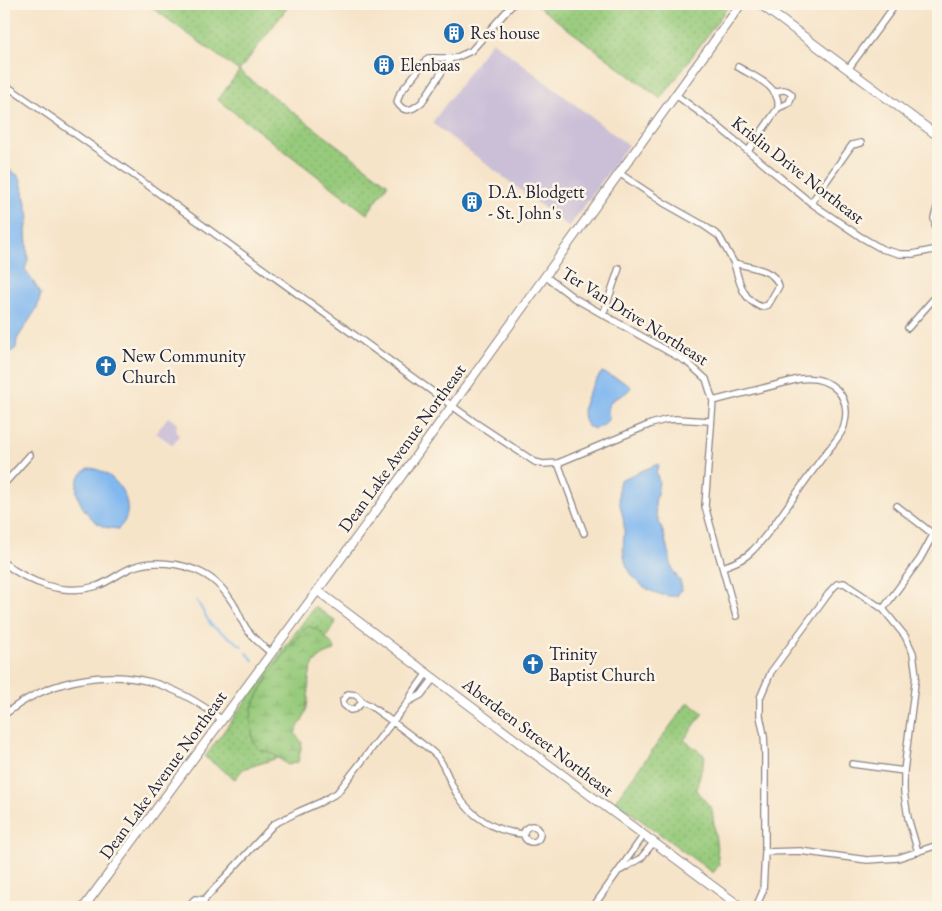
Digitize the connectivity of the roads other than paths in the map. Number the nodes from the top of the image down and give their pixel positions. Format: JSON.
{"nodes":[{"id":1,"x":513,"y":4,"type":"edge"},
{"id":2,"x":741,"y":4,"type":"edge"},
{"id":3,"x":760,"y":4,"type":"edge"},
{"id":4,"x":896,"y":4,"type":"edge"},
{"id":5,"x":451,"y":58,"type":"junction"},
{"id":6,"x":738,"y":67,"type":"dead end"},
{"id":7,"x":848,"y":69,"type":"junction"},
{"id":8,"x":4,"y":84,"type":"edge"},
{"id":9,"x":776,"y":92,"type":"junction"},
{"id":10,"x":676,"y":95,"type":"junction"},
{"id":11,"x":778,"y":108,"type":"junction"},
{"id":12,"x":938,"y":136,"type":"edge"},
{"id":13,"x":861,"y":143,"type":"dead end"},
{"id":14,"x":748,"y":151,"type":"junction"},
{"id":15,"x":619,"y":173,"type":"junction"},
{"id":16,"x":811,"y":202,"type":"junction"},
{"id":17,"x":938,"y":204,"type":"edge"},
{"id":18,"x":938,"y":242,"type":"edge"},
{"id":19,"x":938,"y":249,"type":"edge"},
{"id":20,"x":734,"y":263,"type":"junction"},
{"id":21,"x":619,"y":268,"type":"dead end"},
{"id":22,"x":545,"y":276,"type":"junction"},
{"id":23,"x":938,"y":294,"type":"edge"},
{"id":24,"x":603,"y":315,"type":"junction"},
{"id":25,"x":908,"y":328,"type":"dead end"},
{"id":26,"x":713,"y":401,"type":"junction"},
{"id":27,"x":452,"y":404,"type":"junction"},
{"id":28,"x":710,"y":421,"type":"junction"},
{"id":29,"x":30,"y":455,"type":"dead end"},
{"id":30,"x":558,"y":463,"type":"junction"},
{"id":31,"x":4,"y":484,"type":"edge"},
{"id":32,"x":897,"y":506,"type":"dead end"},
{"id":33,"x":938,"y":526,"type":"edge"},
{"id":34,"x":584,"y":533,"type":"dead end"},
{"id":35,"x":936,"y":536,"type":"edge"},
{"id":36,"x":4,"y":563,"type":"edge"},
{"id":37,"x":723,"y":567,"type":"junction"},
{"id":38,"x":318,"y":590,"type":"junction"},
{"id":39,"x":883,"y":608,"type":"junction"},
{"id":40,"x":736,"y":616,"type":"dead end"},
{"id":41,"x":271,"y":653,"type":"junction"},
{"id":42,"x":427,"y":672,"type":"junction"},
{"id":43,"x":434,"y":678,"type":"junction"},
{"id":44,"x":363,"y":702,"type":"dead end"},
{"id":45,"x":408,"y":702,"type":"junction"},
{"id":46,"x":4,"y":715,"type":"edge"},
{"id":47,"x":221,"y":719,"type":"junction"},
{"id":48,"x":392,"y":722,"type":"junction"},
{"id":49,"x":852,"y":764,"type":"dead end"},
{"id":50,"x":904,"y":771,"type":"junction"},
{"id":51,"x":523,"y":834,"type":"dead end"},
{"id":52,"x":644,"y":836,"type":"junction"},
{"id":53,"x":653,"y":843,"type":"junction"},
{"id":54,"x":938,"y":845,"type":"edge"},
{"id":55,"x":765,"y":852,"type":"junction"},
{"id":56,"x":918,"y":852,"type":"junction"},
{"id":57,"x":621,"y":870,"type":"junction"},
{"id":58,"x":204,"y":900,"type":"junction"},
{"id":59,"x":84,"y":907,"type":"edge"},
{"id":60,"x":190,"y":907,"type":"edge"},
{"id":61,"x":204,"y":907,"type":"edge"},
{"id":62,"x":593,"y":907,"type":"edge"},
{"id":63,"x":741,"y":907,"type":"edge"},
{"id":64,"x":756,"y":907,"type":"edge"}],
"edges":[{"from":1,"to":5,"type":"street"},
{"from":2,"to":10,"type":"main road","name":"Dean Lake Avenue Northeast"},
{"from":3,"to":7,"type":"main road"},
{"from":4,"to":7,"type":"street"},
{"from":5,"to":5,"type":"street"},
{"from":6,"to":9,"type":"street"},
{"from":7,"to":12,"type":"main road"},
{"from":8,"to":27,"type":"street"},
{"from":9,"to":11,"type":"street"},
{"from":9,"to":11,"type":"street"},
{"from":10,"to":14,"type":"street","name":"Krislin Drive Northeast"},
{"from":10,"to":15,"type":"main road","name":"Dean Lake Avenue Northeast"},
{"from":11,"to":14,"type":"street"},
{"from":13,"to":16,"type":"street"},
{"from":14,"to":16,"type":"street","name":"Krislin Drive Northeast"},
{"from":15,"to":20,"type":"street"},
{"from":15,"to":22,"type":"main road","name":"Dean Lake Avenue Northeast"},
{"from":16,"to":19,"type":"street","name":"Krislin Drive Northeast"},
{"from":17,"to":18,"type":"street"},
{"from":20,"to":20,"type":"street"},
{"from":21,"to":24,"type":"street"},
{"from":22,"to":24,"type":"street","name":"Ter Van Drive Northeast"},
{"from":22,"to":27,"type":"main road","name":"Dean Lake Avenue Northeast"},
{"from":23,"to":25,"type":"street"},
{"from":24,"to":26,"type":"street","name":"Ter Van Drive Northeast"},
{"from":26,"to":28,"type":"street","name":"Ter Van Drive Northeast"},
{"from":26,"to":37,"type":"street"},
{"from":27,"to":30,"type":"street"},
{"from":27,"to":38,"type":"main road","name":"Dean Lake Avenue Northeast"},
{"from":28,"to":30,"type":"street"},
{"from":28,"to":37,"type":"street","name":"Ter Van Drive Northeast"},
{"from":29,"to":31,"type":"street"},
{"from":30,"to":34,"type":"street"},
{"from":32,"to":35,"type":"street"},
{"from":33,"to":35,"type":"street"},
{"from":35,"to":39,"type":"street"},
{"from":36,"to":41,"type":"street"},
{"from":37,"to":40,"type":"street","name":"Ter Van Drive Northeast"},
{"from":38,"to":41,"type":"main road","name":"Dean Lake Avenue Northeast"},
{"from":38,"to":42,"type":"main road","name":"Aberdeen Street Northeast"},
{"from":39,"to":50,"type":"street"},
{"from":39,"to":55,"type":"street"},
{"from":41,"to":47,"type":"main road","name":"Dean Lake Avenue Northeast"},
{"from":42,"to":43,"type":"main road","name":"Aberdeen Street Northeast"},
{"from":42,"to":45,"type":"street"},
{"from":43,"to":45,"type":"street"},
{"from":43,"to":52,"type":"main road","name":"Aberdeen Street Northeast"},
{"from":44,"to":48,"type":"street"},
{"from":45,"to":48,"type":"street"},
{"from":46,"to":47,"type":"street"},
{"from":47,"to":59,"type":"main road","name":"Dean Lake Avenue Northeast"},
{"from":48,"to":51,"type":"street"},
{"from":48,"to":58,"type":"street"},
{"from":49,"to":50,"type":"street"},
{"from":50,"to":56,"type":"street"},
{"from":52,"to":53,"type":"main road","name":"Aberdeen Street Northeast"},
{"from":52,"to":57,"type":"street"},
{"from":53,"to":57,"type":"street"},
{"from":53,"to":63,"type":"main road","name":"Aberdeen Street Northeast"},
{"from":54,"to":56,"type":"street"},
{"from":55,"to":56,"type":"street"},
{"from":55,"to":64,"type":"street"},
{"from":57,"to":62,"type":"street"},
{"from":58,"to":60,"type":"street"},
{"from":58,"to":61,"type":"street"}]}
